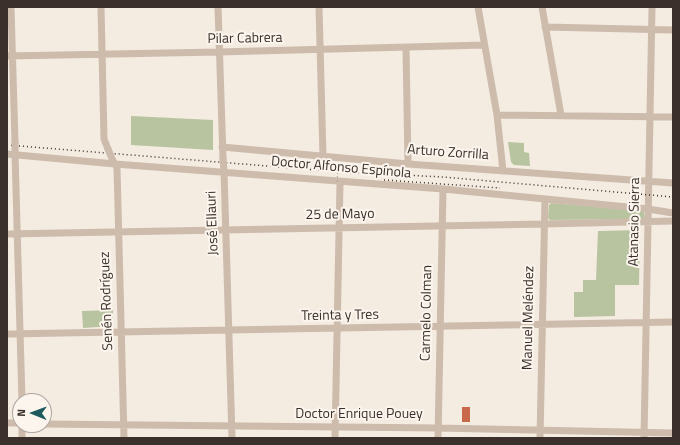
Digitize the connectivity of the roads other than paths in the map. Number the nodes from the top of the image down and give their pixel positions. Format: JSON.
{"nodes":[{"id":1,"x":11,"y":7,"type":"edge"},
{"id":2,"x":101,"y":7,"type":"edge"},
{"id":3,"x":218,"y":7,"type":"edge"},
{"id":4,"x":319,"y":7,"type":"edge"},
{"id":5,"x":478,"y":7,"type":"edge"},
{"id":6,"x":542,"y":7,"type":"edge"},
{"id":7,"x":652,"y":7,"type":"edge"},
{"id":8,"x":546,"y":27,"type":"junction"},
{"id":9,"x":652,"y":30,"type":"junction"},
{"id":10,"x":673,"y":30,"type":"edge"},
{"id":11,"x":484,"y":45,"type":"junction"},
{"id":12,"x":406,"y":48,"type":"junction"},
{"id":13,"x":320,"y":50,"type":"junction"},
{"id":14,"x":219,"y":52,"type":"junction"},
{"id":15,"x":102,"y":55,"type":"junction"},
{"id":16,"x":10,"y":56,"type":"edge"},
{"id":17,"x":497,"y":115,"type":"junction"},
{"id":18,"x":561,"y":115,"type":"junction"},
{"id":19,"x":651,"y":116,"type":"junction"},
{"id":20,"x":673,"y":117,"type":"edge"},
{"id":21,"x":222,"y":147,"type":"junction"},
{"id":22,"x":7,"y":154,"type":"edge"},
{"id":23,"x":15,"y":154,"type":"junction"},
{"id":24,"x":323,"y":156,"type":"junction"},
{"id":25,"x":114,"y":162,"type":"junction"},
{"id":26,"x":408,"y":164,"type":"junction"},
{"id":27,"x":503,"y":170,"type":"junction"},
{"id":28,"x":224,"y":171,"type":"junction"},
{"id":29,"x":649,"y":181,"type":"junction"},
{"id":30,"x":339,"y":182,"type":"junction"},
{"id":31,"x":673,"y":183,"type":"edge"},
{"id":32,"x":443,"y":189,"type":"junction"},
{"id":33,"x":545,"y":199,"type":"junction"},
{"id":34,"x":648,"y":209,"type":"junction"},
{"id":35,"x":673,"y":213,"type":"edge"},
{"id":36,"x":648,"y":221,"type":"junction"},
{"id":37,"x":673,"y":221,"type":"edge"},
{"id":38,"x":544,"y":224,"type":"junction"},
{"id":39,"x":442,"y":226,"type":"junction"},
{"id":40,"x":339,"y":228,"type":"junction"},
{"id":41,"x":226,"y":230,"type":"junction"},
{"id":42,"x":118,"y":232,"type":"junction"},
{"id":43,"x":7,"y":234,"type":"edge"},
{"id":44,"x":18,"y":234,"type":"junction"},
{"id":45,"x":646,"y":322,"type":"junction"},
{"id":46,"x":673,"y":322,"type":"edge"},
{"id":47,"x":542,"y":325,"type":"junction"},
{"id":48,"x":440,"y":326,"type":"junction"},
{"id":49,"x":338,"y":329,"type":"junction"},
{"id":50,"x":229,"y":331,"type":"junction"},
{"id":51,"x":121,"y":332,"type":"junction"},
{"id":52,"x":7,"y":334,"type":"edge"},
{"id":53,"x":20,"y":334,"type":"junction"},
{"id":54,"x":22,"y":393,"type":"edge"},
{"id":55,"x":52,"y":424,"type":"edge"},
{"id":56,"x":124,"y":425,"type":"junction"},
{"id":57,"x":232,"y":427,"type":"junction"},
{"id":58,"x":335,"y":428,"type":"junction"},
{"id":59,"x":438,"y":428,"type":"junction"},
{"id":60,"x":673,"y":433,"type":"edge"},
{"id":61,"x":540,"y":434,"type":"edge"},
{"id":62,"x":644,"y":435,"type":"edge"},
{"id":63,"x":124,"y":438,"type":"edge"},
{"id":64,"x":232,"y":438,"type":"edge"},
{"id":65,"x":335,"y":438,"type":"edge"},
{"id":66,"x":438,"y":438,"type":"edge"}],
"edges":[{"from":1,"to":16,"type":"street"},
{"from":2,"to":15,"type":"street","name":"Senén Rodríguez"},
{"from":3,"to":14,"type":"street","name":"José Ellauri"},
{"from":4,"to":13,"type":"street"},
{"from":5,"to":11,"type":"street"},
{"from":6,"to":8,"type":"street"},
{"from":7,"to":9,"type":"street","name":"Atanasio Sierra"},
{"from":8,"to":9,"type":"street"},
{"from":8,"to":18,"type":"street"},
{"from":9,"to":10,"type":"street"},
{"from":9,"to":19,"type":"street","name":"Atanasio Sierra"},
{"from":11,"to":12,"type":"street","name":"Pilar Cabrera"},
{"from":11,"to":17,"type":"street"},
{"from":12,"to":13,"type":"street","name":"Pilar Cabrera"},
{"from":12,"to":26,"type":"street"},
{"from":13,"to":14,"type":"street","name":"Pilar Cabrera"},
{"from":13,"to":24,"type":"street"},
{"from":14,"to":15,"type":"street","name":"Pilar Cabrera"},
{"from":14,"to":21,"type":"street","name":"José Ellauri"},
{"from":15,"to":16,"type":"street","name":"Pilar Cabrera"},
{"from":15,"to":25,"type":"street","name":"Senén Rodríguez","bridge":true},
{"from":16,"to":23,"type":"street","bridge":true},
{"from":17,"to":18,"type":"street"},
{"from":17,"to":27,"type":"street"},
{"from":18,"to":19,"type":"street"},
{"from":19,"to":20,"type":"street"},
{"from":19,"to":29,"type":"street","name":"Atanasio Sierra"},
{"from":21,"to":24,"type":"street","name":"Arturo Zorrilla"},
{"from":21,"to":28,"type":"street","name":"José Ellauri","bridge":true},
{"from":22,"to":23,"type":"street","name":"Doctor Alfonso Espínola"},
{"from":23,"to":25,"type":"street","name":"Doctor Alfonso Espínola"},
{"from":23,"to":44,"type":"street"},
{"from":24,"to":26,"type":"street","name":"Arturo Zorrilla"},
{"from":25,"to":28,"type":"street","name":"Doctor Alfonso Espínola"},
{"from":25,"to":42,"type":"street","name":"Senén Rodríguez"},
{"from":26,"to":27,"type":"street","name":"Arturo Zorrilla"},
{"from":27,"to":29,"type":"street","name":"Arturo Zorrilla"},
{"from":28,"to":30,"type":"street","name":"Doctor Alfonso Espínola"},
{"from":28,"to":41,"type":"street","name":"José Ellauri"},
{"from":29,"to":31,"type":"street","name":"Arturo Zorrilla"},
{"from":29,"to":34,"type":"street","name":"Atanasio Sierra"},
{"from":30,"to":32,"type":"street","name":"Doctor Alfonso Espínola"},
{"from":30,"to":40,"type":"street"},
{"from":32,"to":33,"type":"street","name":"Doctor Alfonso Espínola"},
{"from":32,"to":39,"type":"street","name":"Carmelo Colman"},
{"from":33,"to":34,"type":"street","name":"Doctor Alfonso Espínola"},
{"from":33,"to":38,"type":"street","name":"Manuel Meléndez"},
{"from":34,"to":35,"type":"street","name":"Doctor Alfonso Espínola"},
{"from":34,"to":36,"type":"street","name":"Atanasio Sierra"},
{"from":36,"to":37,"type":"street","name":"25 de Mayo"},
{"from":36,"to":38,"type":"street","name":"25 de Mayo"},
{"from":36,"to":45,"type":"street","name":"Atanasio Sierra"},
{"from":38,"to":39,"type":"street","name":"25 de Mayo"},
{"from":38,"to":47,"type":"street","name":"Manuel Meléndez"},
{"from":39,"to":40,"type":"street","name":"25 de Mayo"},
{"from":39,"to":48,"type":"street","name":"Carmelo Colman"},
{"from":40,"to":41,"type":"street","name":"25 de Mayo"},
{"from":40,"to":49,"type":"street"},
{"from":41,"to":42,"type":"street","name":"25 de Mayo"},
{"from":41,"to":50,"type":"street","name":"José Ellauri"},
{"from":42,"to":44,"type":"street","name":"25 de Mayo"},
{"from":42,"to":51,"type":"street","name":"Senén Rodríguez"},
{"from":43,"to":44,"type":"street","name":"25 de Mayo"},
{"from":44,"to":53,"type":"street"},
{"from":45,"to":46,"type":"street","name":"Treinta y Tres"},
{"from":45,"to":47,"type":"street","name":"Treinta y Tres"},
{"from":45,"to":62,"type":"street","name":"Atanasio Sierra"},
{"from":47,"to":48,"type":"street","name":"Treinta y Tres"},
{"from":47,"to":61,"type":"street","name":"Manuel Meléndez"},
{"from":48,"to":49,"type":"street","name":"Treinta y Tres"},
{"from":48,"to":59,"type":"street","name":"Carmelo Colman"},
{"from":49,"to":50,"type":"street","name":"Treinta y Tres"},
{"from":49,"to":58,"type":"street"},
{"from":50,"to":51,"type":"street","name":"Treinta y Tres"},
{"from":50,"to":57,"type":"street","name":"José Ellauri"},
{"from":51,"to":53,"type":"street","name":"Treinta y Tres"},
{"from":51,"to":56,"type":"street","name":"Senén Rodríguez"},
{"from":52,"to":53,"type":"street","name":"Treinta y Tres"},
{"from":53,"to":54,"type":"street"},
{"from":55,"to":56,"type":"street","name":"Doctor Enrique Pouey"},
{"from":56,"to":57,"type":"street","name":"Doctor Enrique Pouey"},
{"from":56,"to":63,"type":"street","name":"Senén Rodríguez"},
{"from":57,"to":58,"type":"street","name":"Doctor Enrique Pouey"},
{"from":57,"to":64,"type":"street","name":"José Ellauri"},
{"from":58,"to":59,"type":"street","name":"Doctor Enrique Pouey"},
{"from":58,"to":65,"type":"street"},
{"from":59,"to":61,"type":"street","name":"Doctor Enrique Pouey"},
{"from":59,"to":66,"type":"street","name":"Carmelo Colman"},
{"from":60,"to":62,"type":"street","name":"Doctor Enrique Pouey"},
{"from":61,"to":62,"type":"street","name":"Doctor Enrique Pouey"}]}
